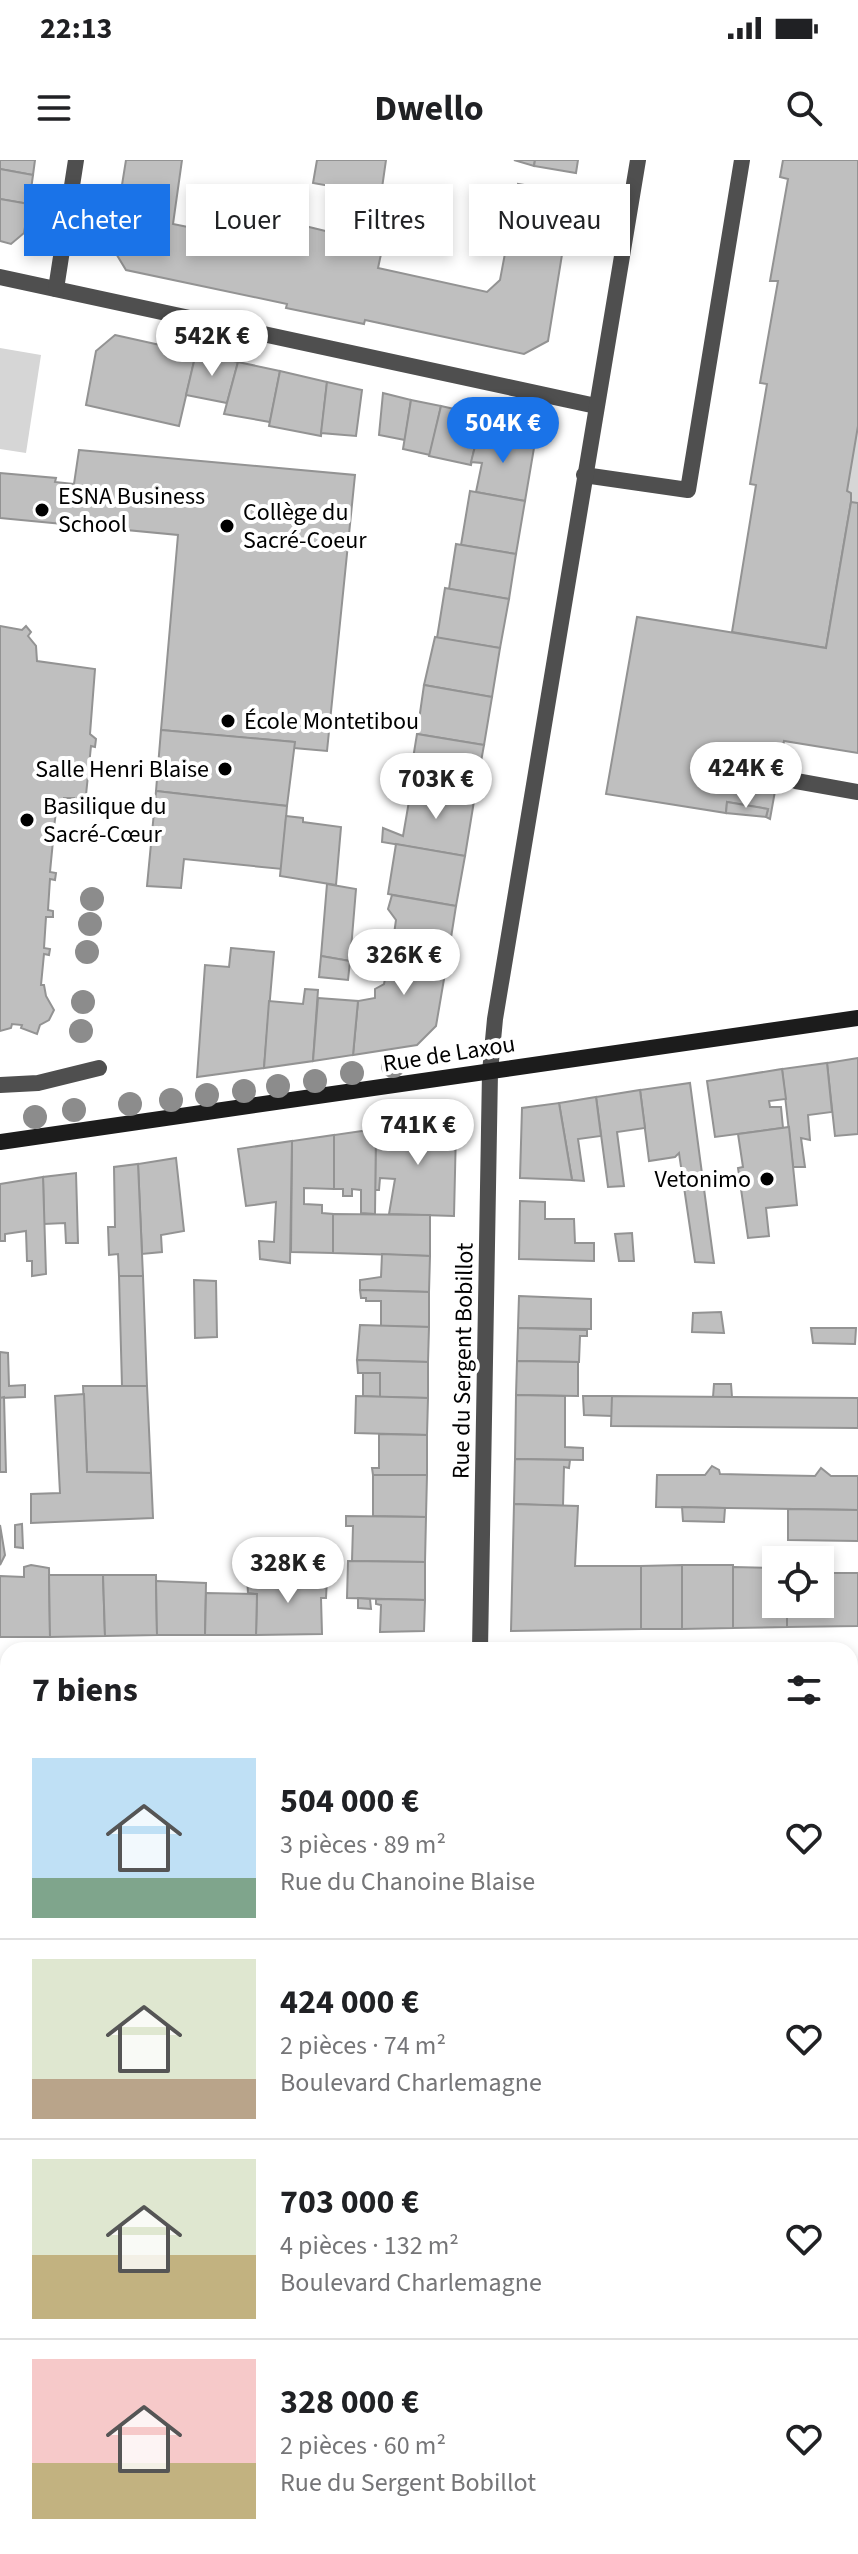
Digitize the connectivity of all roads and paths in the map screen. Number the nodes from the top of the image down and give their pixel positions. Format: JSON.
{"nodes":[{"id":1,"x":76,"y":160,"type":"edge"},
{"id":2,"x":638,"y":160,"type":"edge"},
{"id":3,"x":742,"y":160,"type":"edge"},
{"id":4,"x":0,"y":277,"type":"edge"},
{"id":5,"x":56,"y":289,"type":"junction"},
{"id":6,"x":596,"y":406,"type":"junction"},
{"id":7,"x":584,"y":475,"type":"junction"},
{"id":8,"x":796,"y":781,"type":"dead end"},
{"id":9,"x":858,"y":792,"type":"edge"},
{"id":10,"x":858,"y":1018,"type":"edge"},
{"id":11,"x":99,"y":1068,"type":"dead end"},
{"id":12,"x":490,"y":1072,"type":"junction"},
{"id":13,"x":0,"y":1085,"type":"edge"},
{"id":14,"x":0,"y":1142,"type":"edge"},
{"id":15,"x":480,"y":1642,"type":"edge"}],
"edges":[{"from":1,"to":5,"type":"street"},
{"from":2,"to":6,"type":"street","name":"Rue du Sergent Bobillot"},
{"from":3,"to":7,"type":"street"},
{"from":4,"to":5,"type":"street"},
{"from":5,"to":6,"type":"street"},
{"from":6,"to":7,"type":"street","name":"Rue du Sergent Bobillot"},
{"from":7,"to":12,"type":"street","name":"Rue du Sergent Bobillot"},
{"from":8,"to":9,"type":"street"},
{"from":10,"to":12,"type":"main road","name":"Rue de Laxou"},
{"from":11,"to":13,"type":"street"},
{"from":12,"to":14,"type":"main road","name":"Rue de Laxou"},
{"from":12,"to":15,"type":"street","name":"Rue du Sergent Bobillot"}]}
